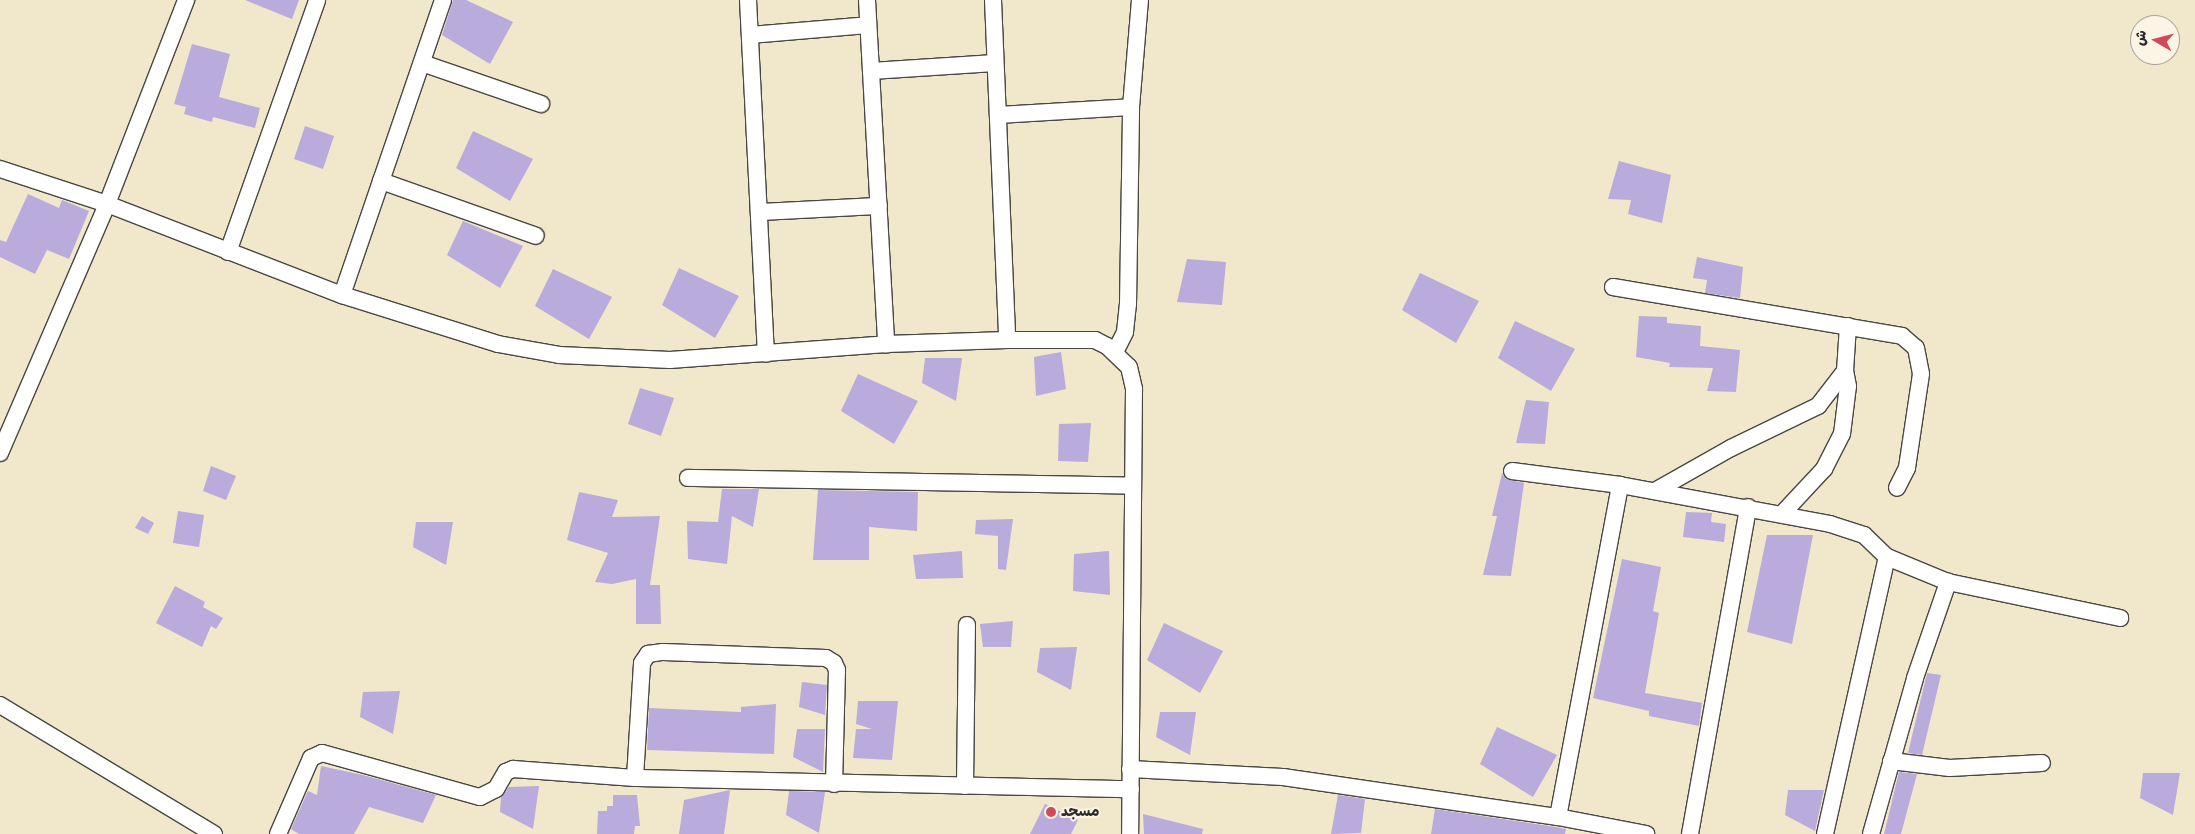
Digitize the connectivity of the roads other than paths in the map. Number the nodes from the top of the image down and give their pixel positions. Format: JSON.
{"nodes":[{"id":1,"x":186,"y":0,"type":"edge"},
{"id":2,"x":317,"y":0,"type":"edge"},
{"id":3,"x":443,"y":0,"type":"edge"},
{"id":4,"x":748,"y":0,"type":"edge"},
{"id":5,"x":866,"y":0,"type":"edge"},
{"id":6,"x":993,"y":0,"type":"edge"},
{"id":7,"x":1140,"y":0,"type":"edge"},
{"id":8,"x":868,"y":26,"type":"junction"},
{"id":9,"x":750,"y":35,"type":"junction"},
{"id":10,"x":422,"y":63,"type":"junction"},
{"id":11,"x":995,"y":63,"type":"junction"},
{"id":12,"x":871,"y":71,"type":"junction"},
{"id":13,"x":541,"y":104,"type":"dead end"},
{"id":14,"x":1131,"y":107,"type":"junction"},
{"id":15,"x":998,"y":115,"type":"junction"},
{"id":16,"x":0,"y":169,"type":"edge"},
{"id":17,"x":381,"y":181,"type":"junction"},
{"id":18,"x":107,"y":204,"type":"junction"},
{"id":19,"x":879,"y":206,"type":"junction"},
{"id":20,"x":759,"y":212,"type":"junction"},
{"id":21,"x":536,"y":236,"type":"dead end"},
{"id":22,"x":228,"y":252,"type":"junction"},
{"id":23,"x":1613,"y":287,"type":"dead end"},
{"id":24,"x":342,"y":295,"type":"junction"},
{"id":25,"x":1848,"y":326,"type":"junction"},
{"id":26,"x":1007,"y":340,"type":"junction"},
{"id":27,"x":886,"y":344,"type":"junction"},
{"id":28,"x":1115,"y":352,"type":"junction"},
{"id":29,"x":766,"y":354,"type":"junction"},
{"id":30,"x":1845,"y":371,"type":"junction"},
{"id":31,"x":0,"y":453,"type":"edge"},
{"id":32,"x":1512,"y":471,"type":"dead end"},
{"id":33,"x":688,"y":478,"type":"dead end"},
{"id":34,"x":1620,"y":485,"type":"junction"},
{"id":35,"x":1131,"y":486,"type":"junction"},
{"id":36,"x":1897,"y":488,"type":"dead end"},
{"id":37,"x":1655,"y":491,"type":"junction"},
{"id":38,"x":1748,"y":507,"type":"junction"},
{"id":39,"x":1782,"y":514,"type":"junction"},
{"id":40,"x":1887,"y":557,"type":"junction"},
{"id":41,"x":1948,"y":582,"type":"junction"},
{"id":42,"x":2120,"y":618,"type":"dead end"},
{"id":43,"x":966,"y":626,"type":"dead end"},
{"id":44,"x":0,"y":705,"type":"edge"},
{"id":45,"x":1891,"y":761,"type":"junction"},
{"id":46,"x":2042,"y":763,"type":"dead end"},
{"id":47,"x":1130,"y":769,"type":"junction"},
{"id":48,"x":635,"y":778,"type":"junction"},
{"id":49,"x":834,"y":784,"type":"junction"},
{"id":50,"x":965,"y":786,"type":"junction"},
{"id":51,"x":1130,"y":790,"type":"junction"},
{"id":52,"x":1558,"y":817,"type":"junction"},
{"id":53,"x":214,"y":834,"type":"edge"},
{"id":54,"x":278,"y":834,"type":"edge"},
{"id":55,"x":1130,"y":834,"type":"edge"},
{"id":56,"x":1646,"y":834,"type":"edge"},
{"id":57,"x":1690,"y":834,"type":"edge"},
{"id":58,"x":1825,"y":834,"type":"edge"},
{"id":59,"x":1871,"y":834,"type":"edge"}],
"edges":[{"from":1,"to":18,"type":"street"},
{"from":2,"to":22,"type":"street"},
{"from":3,"to":10,"type":"street"},
{"from":4,"to":9,"type":"street"},
{"from":5,"to":8,"type":"street"},
{"from":6,"to":11,"type":"street"},
{"from":7,"to":14,"type":"street"},
{"from":8,"to":9,"type":"street"},
{"from":8,"to":12,"type":"street"},
{"from":9,"to":20,"type":"street"},
{"from":10,"to":13,"type":"street"},
{"from":10,"to":17,"type":"street"},
{"from":11,"to":12,"type":"street"},
{"from":11,"to":15,"type":"street"},
{"from":12,"to":19,"type":"street"},
{"from":14,"to":15,"type":"street"},
{"from":14,"to":28,"type":"street"},
{"from":15,"to":26,"type":"street"},
{"from":16,"to":18,"type":"street"},
{"from":17,"to":21,"type":"street"},
{"from":17,"to":24,"type":"street"},
{"from":18,"to":22,"type":"street"},
{"from":18,"to":31,"type":"street"},
{"from":19,"to":20,"type":"street"},
{"from":19,"to":27,"type":"street"},
{"from":20,"to":29,"type":"street"},
{"from":22,"to":24,"type":"street"},
{"from":23,"to":25,"type":"street"},
{"from":24,"to":29,"type":"street"},
{"from":25,"to":30,"type":"street"},
{"from":25,"to":36,"type":"street"},
{"from":26,"to":27,"type":"street"},
{"from":26,"to":28,"type":"street"},
{"from":27,"to":29,"type":"street"},
{"from":28,"to":35,"type":"street"},
{"from":30,"to":37,"type":"street"},
{"from":30,"to":39,"type":"street"},
{"from":32,"to":34,"type":"street"},
{"from":33,"to":35,"type":"street"},
{"from":34,"to":37,"type":"street"},
{"from":34,"to":52,"type":"street"},
{"from":35,"to":47,"type":"street"},
{"from":37,"to":38,"type":"street"},
{"from":38,"to":39,"type":"street"},
{"from":38,"to":57,"type":"street"},
{"from":39,"to":40,"type":"street"},
{"from":40,"to":41,"type":"street"},
{"from":40,"to":58,"type":"street"},
{"from":41,"to":42,"type":"street"},
{"from":41,"to":45,"type":"street"},
{"from":43,"to":50,"type":"street"},
{"from":44,"to":53,"type":"street"},
{"from":45,"to":46,"type":"street"},
{"from":45,"to":59,"type":"street"},
{"from":47,"to":51,"type":"street"},
{"from":47,"to":52,"type":"street"},
{"from":48,"to":49,"type":"street"},
{"from":48,"to":49,"type":"street"},
{"from":48,"to":54,"type":"street"},
{"from":49,"to":50,"type":"street"},
{"from":50,"to":51,"type":"street"},
{"from":51,"to":55,"type":"street"},
{"from":52,"to":56,"type":"street"}]}
